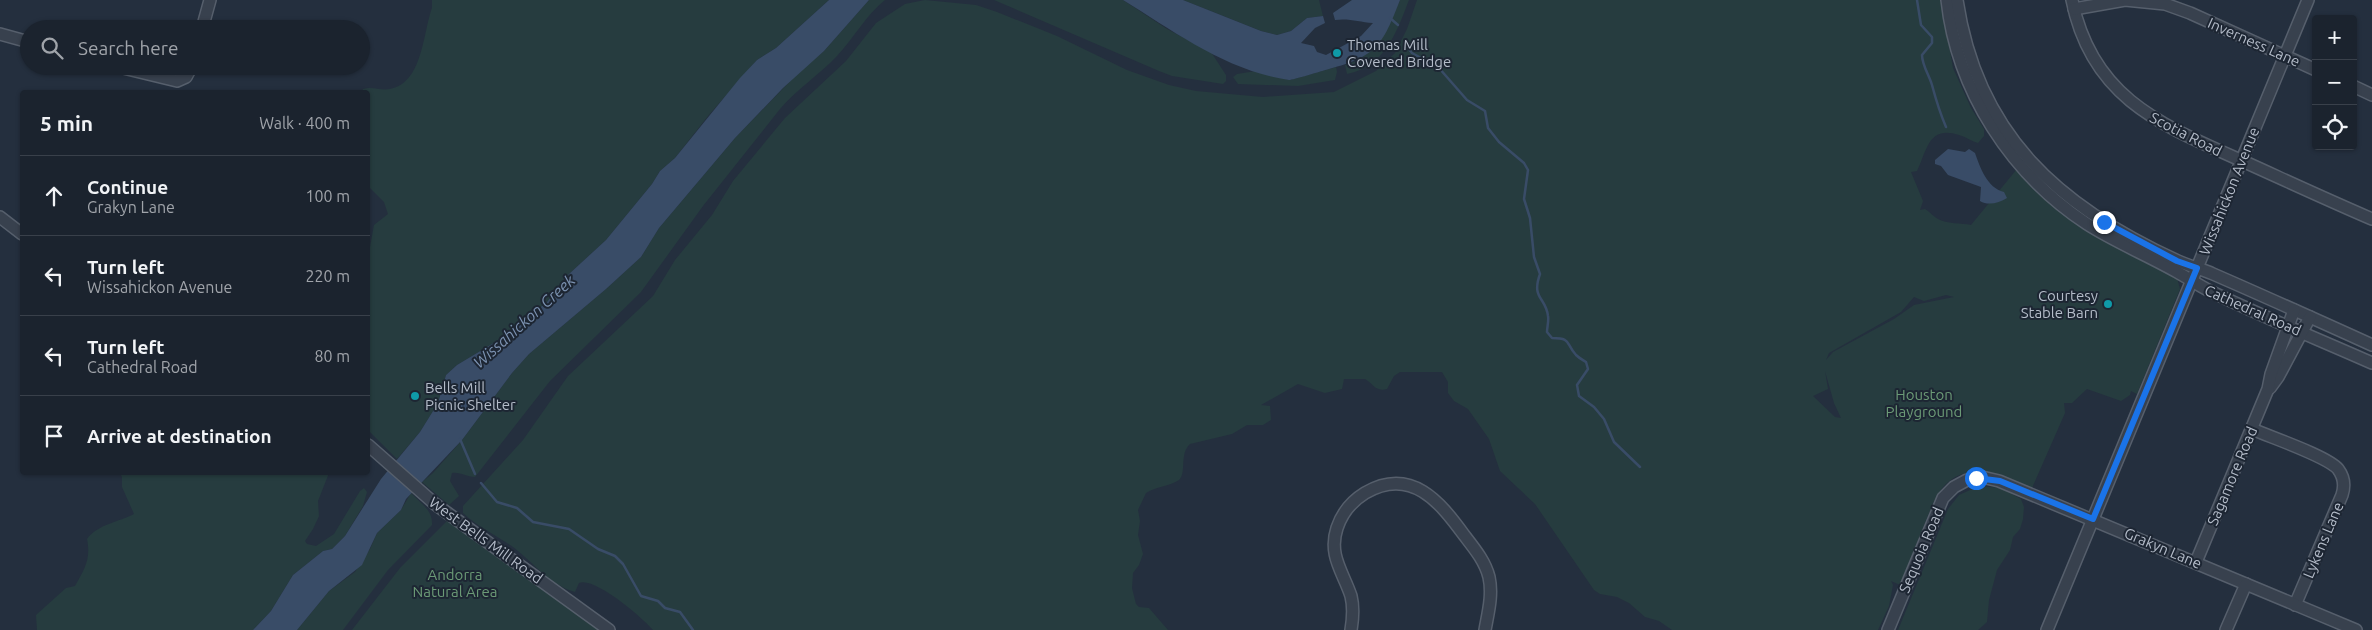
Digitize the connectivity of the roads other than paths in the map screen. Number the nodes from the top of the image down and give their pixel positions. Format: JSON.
{"nodes":[{"id":1,"x":210,"y":0,"type":"edge"},
{"id":2,"x":1947,"y":0,"type":"edge"},
{"id":3,"x":1957,"y":0,"type":"edge"},
{"id":4,"x":2308,"y":0,"type":"edge"},
{"id":5,"x":2073,"y":4,"type":"edge"},
{"id":6,"x":204,"y":20,"type":"edge"},
{"id":7,"x":0,"y":34,"type":"edge"},
{"id":8,"x":20,"y":40,"type":"edge"},
{"id":9,"x":2285,"y":56,"type":"junction"},
{"id":10,"x":2312,"y":68,"type":"edge"},
{"id":11,"x":150,"y":75,"type":"edge"},
{"id":12,"x":186,"y":75,"type":"edge"},
{"id":13,"x":2357,"y":88,"type":"edge"},
{"id":14,"x":2372,"y":95,"type":"edge"},
{"id":15,"x":2241,"y":161,"type":"junction"},
{"id":16,"x":0,"y":217,"type":"edge"},
{"id":17,"x":2372,"y":219,"type":"edge"},
{"id":18,"x":20,"y":232,"type":"edge"},
{"id":19,"x":2197,"y":268,"type":"junction"},
{"id":20,"x":2192,"y":281,"type":"junction"},
{"id":21,"x":2294,"y":310,"type":"junction"},
{"id":22,"x":2310,"y":317,"type":"junction"},
{"id":23,"x":2287,"y":326,"type":"junction"},
{"id":24,"x":2303,"y":332,"type":"junction"},
{"id":25,"x":2372,"y":345,"type":"edge"},
{"id":26,"x":2372,"y":364,"type":"edge"},
{"id":27,"x":2268,"y":389,"type":"junction"},
{"id":28,"x":2252,"y":429,"type":"junction"},
{"id":29,"x":370,"y":447,"type":"edge"},
{"id":30,"x":1967,"y":480,"type":"joint"},
{"id":31,"x":2093,"y":519,"type":"junction"},
{"id":32,"x":2196,"y":562,"type":"junction"},
{"id":33,"x":2246,"y":584,"type":"junction"},
{"id":34,"x":2295,"y":605,"type":"junction"},
{"id":35,"x":609,"y":630,"type":"edge"},
{"id":36,"x":1351,"y":630,"type":"edge"},
{"id":37,"x":1485,"y":630,"type":"edge"},
{"id":38,"x":1888,"y":630,"type":"edge"},
{"id":39,"x":2047,"y":630,"type":"edge"},
{"id":40,"x":2226,"y":630,"type":"edge"},
{"id":41,"x":2356,"y":630,"type":"edge"}],
"edges":[{"from":1,"to":6,"type":"street"},
{"from":2,"to":20,"type":"street","name":"Cathedral Road"},
{"from":3,"to":19,"type":"street","name":"Cathedral Road"},
{"from":4,"to":9,"type":"street","name":"Wissahickon Avenue"},
{"from":5,"to":9,"type":"street","name":"Inverness Lane"},
{"from":5,"to":15,"type":"street","name":"Scotia Road"},
{"from":7,"to":8,"type":"street"},
{"from":9,"to":10,"type":"street","name":"Inverness Lane"},
{"from":9,"to":15,"type":"street","name":"Wissahickon Avenue"},
{"from":11,"to":12,"type":"street"},
{"from":13,"to":14,"type":"street"},
{"from":15,"to":17,"type":"street","name":"Scotia Road"},
{"from":15,"to":19,"type":"street","name":"Wissahickon Avenue"},
{"from":16,"to":18,"type":"street"},
{"from":19,"to":20,"type":"street","name":"Wissahickon Avenue"},
{"from":19,"to":21,"type":"street","name":"Cathedral Road"},
{"from":20,"to":23,"type":"street","name":"Cathedral Road"},
{"from":20,"to":31,"type":"street","name":"Wissahickon Avenue"},
{"from":21,"to":22,"type":"street","name":"Cathedral Road"},
{"from":21,"to":23,"type":"street","name":"Sagamore Road"},
{"from":22,"to":24,"type":"street","name":"Sagamore Road"},
{"from":22,"to":25,"type":"street","name":"Cathedral Road"},
{"from":23,"to":24,"type":"street","name":"Cathedral Road"},
{"from":23,"to":27,"type":"street","name":"Sagamore Road"},
{"from":24,"to":26,"type":"street","name":"Cathedral Road"},
{"from":24,"to":27,"type":"street","name":"Sagamore Road"},
{"from":27,"to":28,"type":"street","name":"Sagamore Road"},
{"from":28,"to":32,"type":"street","name":"Sagamore Road"},
{"from":28,"to":34,"type":"street","name":"Lykens Lane"},
{"from":29,"to":35,"type":"street","name":"West Bells Mill Road"},
{"from":30,"to":31,"type":"street","name":"Grakyn Lane"},
{"from":30,"to":38,"type":"street","name":"Sequoia Road"},
{"from":31,"to":32,"type":"street","name":"Grakyn Lane"},
{"from":31,"to":39,"type":"street","name":"Wissahickon Avenue"},
{"from":32,"to":33,"type":"street","name":"Grakyn Lane"},
{"from":33,"to":34,"type":"street","name":"Grakyn Lane"},
{"from":33,"to":40,"type":"street"},
{"from":34,"to":41,"type":"street","name":"Grakyn Lane"},
{"from":36,"to":37,"type":"street"}]}
